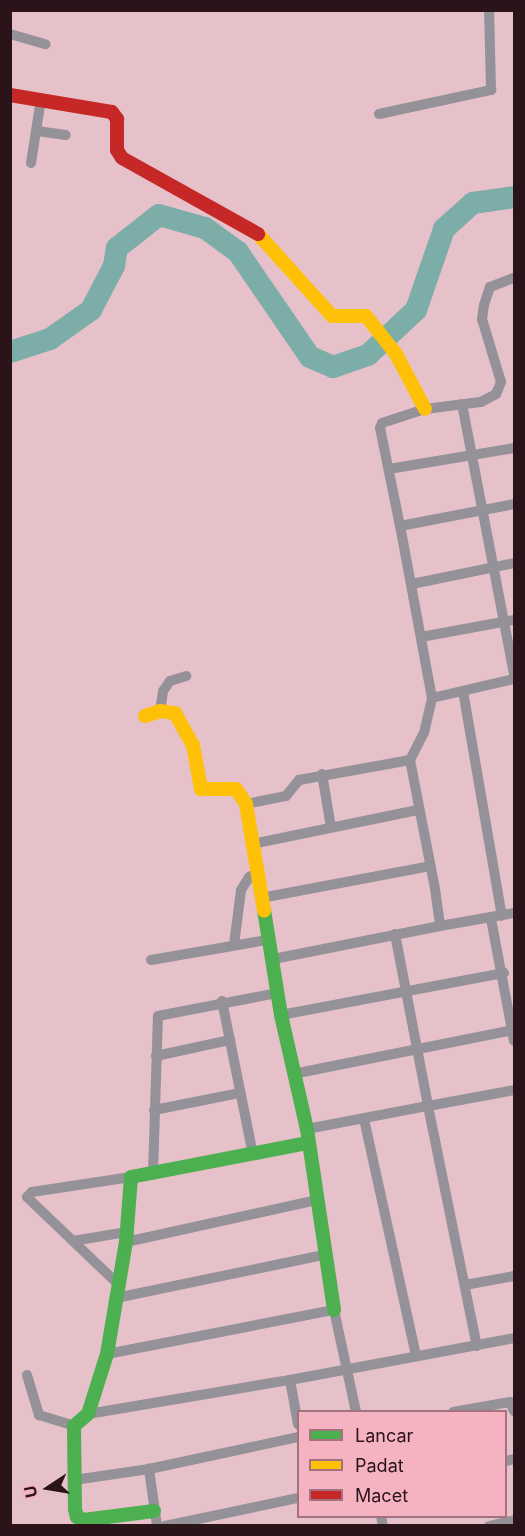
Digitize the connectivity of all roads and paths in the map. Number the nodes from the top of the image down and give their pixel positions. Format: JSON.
{"nodes":[{"id":1,"x":489,"y":10,"type":"edge"},
{"id":2,"x":10,"y":34,"type":"edge"},
{"id":3,"x":46,"y":44,"type":"dead end"},
{"id":4,"x":10,"y":95,"type":"edge"},
{"id":5,"x":41,"y":99,"type":"junction"},
{"id":6,"x":379,"y":114,"type":"dead end"},
{"id":7,"x":37,"y":131,"type":"junction"},
{"id":8,"x":66,"y":135,"type":"dead end"},
{"id":9,"x":31,"y":163,"type":"dead end"},
{"id":10,"x":514,"y":278,"type":"edge"},
{"id":11,"x":462,"y":404,"type":"junction"},
{"id":12,"x":425,"y":409,"type":"junction"},
{"id":13,"x":514,"y":448,"type":"edge"},
{"id":14,"x":470,"y":456,"type":"junction"},
{"id":15,"x":389,"y":469,"type":"junction"},
{"id":16,"x":514,"y":504,"type":"edge"},
{"id":17,"x":482,"y":509,"type":"junction"},
{"id":18,"x":400,"y":526,"type":"junction"},
{"id":19,"x":514,"y":563,"type":"edge"},
{"id":20,"x":494,"y":567,"type":"junction"},
{"id":21,"x":412,"y":584,"type":"junction"},
{"id":22,"x":509,"y":621,"type":"edge"},
{"id":23,"x":421,"y":637,"type":"junction"},
{"id":24,"x":514,"y":673,"type":"edge"},
{"id":25,"x":186,"y":676,"type":"dead end"},
{"id":26,"x":514,"y":679,"type":"edge"},
{"id":27,"x":463,"y":692,"type":"junction"},
{"id":28,"x":432,"y":698,"type":"junction"},
{"id":29,"x":160,"y":711,"type":"junction"},
{"id":30,"x":145,"y":716,"type":"dead end"},
{"id":31,"x":410,"y":760,"type":"junction"},
{"id":32,"x":322,"y":774,"type":"junction"},
{"id":33,"x":246,"y":804,"type":"junction"},
{"id":34,"x":418,"y":810,"type":"junction"},
{"id":35,"x":331,"y":827,"type":"junction"},
{"id":36,"x":252,"y":844,"type":"junction"},
{"id":37,"x":430,"y":866,"type":"junction"},
{"id":38,"x":256,"y":873,"type":"junction"},
{"id":39,"x":261,"y":898,"type":"junction"},
{"id":40,"x":514,"y":913,"type":"edge"},
{"id":41,"x":497,"y":918,"type":"junction"},
{"id":42,"x":440,"y":926,"type":"junction"},
{"id":43,"x":395,"y":934,"type":"junction"},
{"id":44,"x":267,"y":940,"type":"junction"},
{"id":45,"x":234,"y":945,"type":"junction"},
{"id":46,"x":273,"y":959,"type":"junction"},
{"id":47,"x":151,"y":960,"type":"dead end"},
{"id":48,"x":504,"y":973,"type":"junction"},
{"id":49,"x":407,"y":992,"type":"junction"},
{"id":50,"x":277,"y":993,"type":"junction"},
{"id":51,"x":222,"y":1001,"type":"junction"},
{"id":52,"x":281,"y":1016,"type":"junction"},
{"id":53,"x":513,"y":1030,"type":"junction"},
{"id":54,"x":230,"y":1040,"type":"junction"},
{"id":55,"x":514,"y":1041,"type":"edge"},
{"id":56,"x":417,"y":1048,"type":"junction"},
{"id":57,"x":156,"y":1056,"type":"junction"},
{"id":58,"x":293,"y":1074,"type":"junction"},
{"id":59,"x":514,"y":1090,"type":"edge"},
{"id":60,"x":240,"y":1093,"type":"junction"},
{"id":61,"x":428,"y":1106,"type":"junction"},
{"id":62,"x":154,"y":1110,"type":"junction"},
{"id":63,"x":364,"y":1119,"type":"junction"},
{"id":64,"x":307,"y":1136,"type":"junction"},
{"id":65,"x":253,"y":1155,"type":"junction"},
{"id":66,"x":153,"y":1174,"type":"junction"},
{"id":67,"x":131,"y":1178,"type":"junction"},
{"id":68,"x":317,"y":1200,"type":"junction"},
{"id":69,"x":126,"y":1237,"type":"junction"},
{"id":70,"x":73,"y":1241,"type":"junction"},
{"id":71,"x":323,"y":1255,"type":"junction"},
{"id":72,"x":514,"y":1276,"type":"edge"},
{"id":73,"x":465,"y":1286,"type":"junction"},
{"id":74,"x":117,"y":1291,"type":"junction"},
{"id":75,"x":334,"y":1310,"type":"junction"},
{"id":76,"x":514,"y":1338,"type":"edge"},
{"id":77,"x":477,"y":1346,"type":"junction"},
{"id":78,"x":107,"y":1354,"type":"junction"},
{"id":79,"x":416,"y":1356,"type":"junction"},
{"id":80,"x":346,"y":1368,"type":"junction"},
{"id":81,"x":27,"y":1375,"type":"dead end"},
{"id":82,"x":290,"y":1380,"type":"junction"},
{"id":83,"x":356,"y":1410,"type":"edge"},
{"id":84,"x":464,"y":1410,"type":"edge"},
{"id":85,"x":514,"y":1411,"type":"edge"},
{"id":86,"x":88,"y":1414,"type":"junction"},
{"id":87,"x":297,"y":1418,"type":"edge"},
{"id":88,"x":74,"y":1426,"type":"junction"},
{"id":89,"x":297,"y":1437,"type":"edge"},
{"id":90,"x":149,"y":1469,"type":"junction"},
{"id":91,"x":74,"y":1480,"type":"junction"},
{"id":92,"x":297,"y":1498,"type":"edge"},
{"id":93,"x":154,"y":1511,"type":"junction"},
{"id":94,"x":514,"y":1520,"type":"edge"},
{"id":95,"x":157,"y":1526,"type":"edge"},
{"id":96,"x":165,"y":1526,"type":"edge"},
{"id":97,"x":489,"y":1526,"type":"edge"}],
"edges":[{"from":1,"to":6,"type":"street"},
{"from":2,"to":3,"type":"street"},
{"from":4,"to":5,"type":"street"},
{"from":5,"to":7,"type":"street"},
{"from":5,"to":12,"type":"street"},
{"from":7,"to":8,"type":"street"},
{"from":7,"to":9,"type":"street"},
{"from":10,"to":11,"type":"street"},
{"from":11,"to":12,"type":"street"},
{"from":11,"to":14,"type":"street"},
{"from":12,"to":15,"type":"street"},
{"from":13,"to":14,"type":"street"},
{"from":14,"to":15,"type":"street"},
{"from":14,"to":17,"type":"street"},
{"from":15,"to":18,"type":"street"},
{"from":16,"to":17,"type":"street"},
{"from":17,"to":18,"type":"street"},
{"from":17,"to":20,"type":"street"},
{"from":18,"to":21,"type":"street"},
{"from":19,"to":20,"type":"street"},
{"from":20,"to":21,"type":"street"},
{"from":20,"to":22,"type":"street"},
{"from":21,"to":23,"type":"street"},
{"from":22,"to":23,"type":"street"},
{"from":22,"to":24,"type":"street"},
{"from":23,"to":28,"type":"street"},
{"from":25,"to":29,"type":"street"},
{"from":26,"to":27,"type":"street"},
{"from":27,"to":28,"type":"street"},
{"from":27,"to":41,"type":"street"},
{"from":28,"to":31,"type":"street"},
{"from":29,"to":30,"type":"street"},
{"from":29,"to":33,"type":"street"},
{"from":31,"to":32,"type":"street"},
{"from":31,"to":34,"type":"street"},
{"from":32,"to":33,"type":"street"},
{"from":32,"to":35,"type":"street"},
{"from":33,"to":36,"type":"street"},
{"from":34,"to":35,"type":"street"},
{"from":34,"to":37,"type":"street"},
{"from":35,"to":36,"type":"street"},
{"from":36,"to":38,"type":"street"},
{"from":37,"to":39,"type":"street"},
{"from":37,"to":42,"type":"street"},
{"from":38,"to":39,"type":"street"},
{"from":38,"to":45,"type":"street"},
{"from":39,"to":44,"type":"street"},
{"from":40,"to":41,"type":"street"},
{"from":41,"to":42,"type":"street"},
{"from":41,"to":48,"type":"street"},
{"from":42,"to":43,"type":"street"},
{"from":43,"to":46,"type":"street"},
{"from":43,"to":49,"type":"street"},
{"from":44,"to":45,"type":"street"},
{"from":44,"to":46,"type":"street"},
{"from":45,"to":47,"type":"street"},
{"from":46,"to":50,"type":"street"},
{"from":48,"to":49,"type":"street"},
{"from":48,"to":53,"type":"street"},
{"from":49,"to":52,"type":"street"},
{"from":49,"to":56,"type":"street"},
{"from":50,"to":51,"type":"street"},
{"from":50,"to":52,"type":"street"},
{"from":51,"to":54,"type":"street"},
{"from":51,"to":57,"type":"street"},
{"from":52,"to":58,"type":"street"},
{"from":53,"to":55,"type":"street"},
{"from":53,"to":56,"type":"street"},
{"from":54,"to":57,"type":"street"},
{"from":54,"to":60,"type":"street"},
{"from":56,"to":58,"type":"street"},
{"from":56,"to":61,"type":"street"},
{"from":57,"to":62,"type":"street"},
{"from":58,"to":64,"type":"street"},
{"from":59,"to":61,"type":"street"},
{"from":60,"to":62,"type":"street"},
{"from":60,"to":65,"type":"street"},
{"from":61,"to":63,"type":"street"},
{"from":61,"to":73,"type":"street"},
{"from":62,"to":66,"type":"street"},
{"from":63,"to":64,"type":"street"},
{"from":63,"to":79,"type":"street"},
{"from":64,"to":65,"type":"street"},
{"from":64,"to":68,"type":"street"},
{"from":65,"to":66,"type":"street"},
{"from":66,"to":67,"type":"street"},
{"from":67,"to":69,"type":"street"},
{"from":67,"to":70,"type":"street"},
{"from":68,"to":69,"type":"street"},
{"from":68,"to":71,"type":"street"},
{"from":69,"to":70,"type":"street"},
{"from":69,"to":74,"type":"street"},
{"from":70,"to":74,"type":"street"},
{"from":71,"to":74,"type":"street"},
{"from":71,"to":75,"type":"street"},
{"from":72,"to":73,"type":"street"},
{"from":73,"to":77,"type":"street"},
{"from":74,"to":78,"type":"street"},
{"from":75,"to":78,"type":"street"},
{"from":75,"to":80,"type":"street"},
{"from":76,"to":77,"type":"street"},
{"from":77,"to":79,"type":"street"},
{"from":78,"to":86,"type":"street"},
{"from":79,"to":80,"type":"street"},
{"from":80,"to":82,"type":"street"},
{"from":80,"to":83,"type":"street"},
{"from":81,"to":88,"type":"street"},
{"from":82,"to":86,"type":"street"},
{"from":82,"to":87,"type":"street"},
{"from":84,"to":85,"type":"street"},
{"from":86,"to":88,"type":"street"},
{"from":88,"to":91,"type":"street"},
{"from":89,"to":90,"type":"street"},
{"from":90,"to":91,"type":"street"},
{"from":90,"to":93,"type":"street"},
{"from":91,"to":93,"type":"street"},
{"from":92,"to":96,"type":"street"},
{"from":93,"to":95,"type":"street"},
{"from":94,"to":97,"type":"street"}]}
